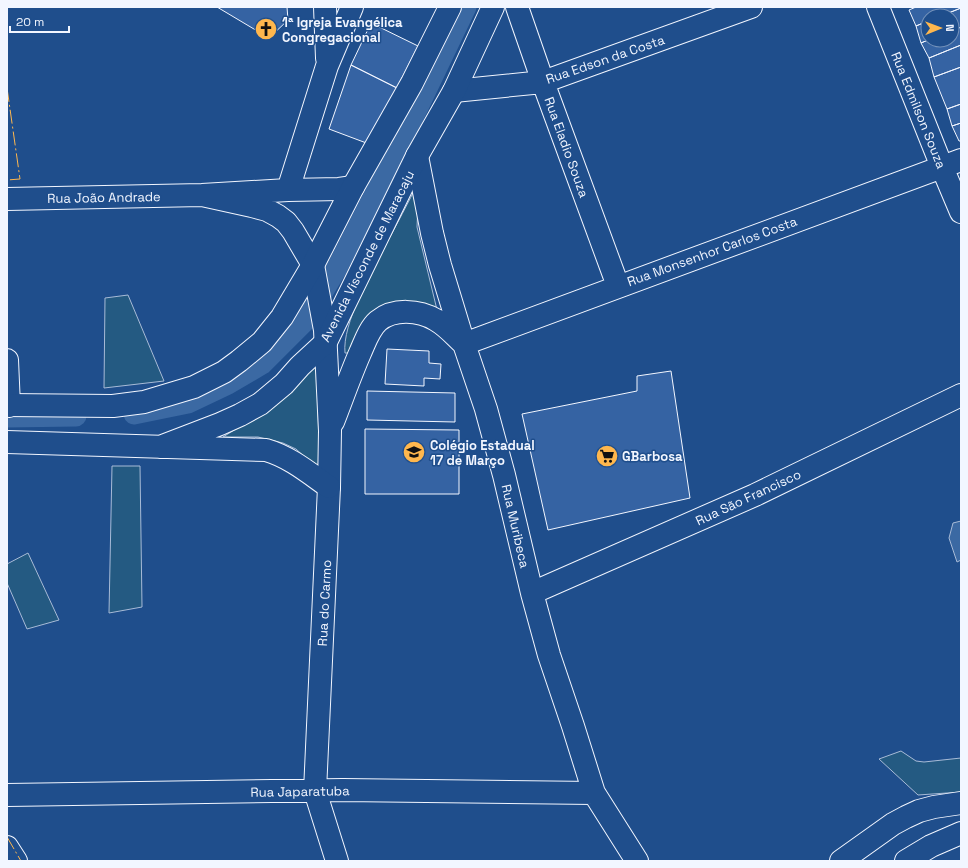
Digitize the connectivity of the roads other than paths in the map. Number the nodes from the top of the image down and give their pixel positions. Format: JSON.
{"nodes":[{"id":1,"x":325,"y":7,"type":"edge"},
{"id":2,"x":352,"y":7,"type":"edge"},
{"id":3,"x":450,"y":7,"type":"edge"},
{"id":4,"x":493,"y":7,"type":"edge"},
{"id":5,"x":517,"y":7,"type":"edge"},
{"id":6,"x":751,"y":7,"type":"edge"},
{"id":7,"x":878,"y":7,"type":"edge"},
{"id":8,"x":327,"y":66,"type":"junction"},
{"id":9,"x":543,"y":82,"type":"junction"},
{"id":10,"x":454,"y":91,"type":"junction"},
{"id":11,"x":417,"y":156,"type":"junction"},
{"id":12,"x":951,"y":163,"type":"edge"},
{"id":13,"x":353,"y":187,"type":"junction"},
{"id":14,"x":288,"y":190,"type":"junction"},
{"id":15,"x":202,"y":195,"type":"junction"},
{"id":16,"x":7,"y":199,"type":"edge"},
{"id":17,"x":961,"y":212,"type":"edge"},
{"id":18,"x":315,"y":275,"type":"junction"},
{"id":19,"x":618,"y":286,"type":"junction"},
{"id":20,"x":325,"y":336,"type":"junction"},
{"id":21,"x":464,"y":344,"type":"junction"},
{"id":22,"x":7,"y":360,"type":"edge"},
{"id":23,"x":961,"y":395,"type":"edge"},
{"id":24,"x":8,"y":406,"type":"edge"},
{"id":25,"x":330,"y":431,"type":"junction"},
{"id":26,"x":7,"y":442,"type":"edge"},
{"id":27,"x":160,"y":447,"type":"junction"},
{"id":28,"x":329,"y":487,"type":"junction"},
{"id":29,"x":532,"y":593,"type":"junction"},
{"id":30,"x":315,"y":791,"type":"junction"},
{"id":31,"x":594,"y":793,"type":"junction"},
{"id":32,"x":7,"y":795,"type":"edge"},
{"id":33,"x":961,"y":803,"type":"edge"},
{"id":34,"x":961,"y":833,"type":"edge"},
{"id":35,"x":7,"y":847,"type":"edge"},
{"id":36,"x":16,"y":861,"type":"edge"},
{"id":37,"x":337,"y":861,"type":"edge"},
{"id":38,"x":637,"y":861,"type":"edge"},
{"id":39,"x":841,"y":861,"type":"edge"},
{"id":40,"x":906,"y":861,"type":"edge"}],
"edges":[{"from":1,"to":8,"type":"street"},
{"from":2,"to":8,"type":"street"},
{"from":3,"to":13,"type":"street"},
{"from":4,"to":10,"type":"street","name":"Avenida Visconde de Maracaju"},
{"from":5,"to":9,"type":"street","name":"Rua Eladio Souza"},
{"from":6,"to":9,"type":"street","name":"Rua Edson da Costa"},
{"from":7,"to":12,"type":"street","name":"Rua Edmilson Souza"},
{"from":8,"to":14,"type":"street"},
{"from":9,"to":10,"type":"street","name":"Rua Edson da Costa"},
{"from":9,"to":19,"type":"street","name":"Rua Eladio Souza"},
{"from":10,"to":11,"type":"street","name":"Avenida Visconde de Maracaju"},
{"from":11,"to":20,"type":"street","name":"Avenida Visconde de Maracaju"},
{"from":11,"to":21,"type":"street","name":"Rua Muribeca"},
{"from":12,"to":17,"type":"street","name":"Rua Edmilson Souza"},
{"from":12,"to":19,"type":"street","name":"Rua Monsenhor Carlos Costa"},
{"from":13,"to":14,"type":"street","name":"Rua João Andrade"},
{"from":13,"to":18,"type":"street"},
{"from":14,"to":15,"type":"street","name":"Rua João Andrade"},
{"from":15,"to":16,"type":"street","name":"Rua João Andrade"},
{"from":15,"to":18,"type":"street","name":"Rua João Andrade"},
{"from":18,"to":20,"type":"street","name":"Rua do Carmo"},
{"from":18,"to":24,"type":"street"},
{"from":19,"to":21,"type":"street","name":"Rua Monsenhor Carlos Costa"},
{"from":20,"to":25,"type":"street","name":"Rua do Carmo"},
{"from":20,"to":27,"type":"street","name":"Avenida Visconde de Maracaju"},
{"from":21,"to":25,"type":"street"},
{"from":21,"to":29,"type":"street","name":"Rua Muribeca"},
{"from":22,"to":24,"type":"street"},
{"from":23,"to":29,"type":"street","name":"Rua São Francisco"},
{"from":25,"to":28,"type":"street","name":"Rua do Carmo"},
{"from":26,"to":27,"type":"street","name":"Avenida Visconde de Maracaju"},
{"from":27,"to":28,"type":"street"},
{"from":28,"to":30,"type":"street","name":"Rua do Carmo"},
{"from":29,"to":31,"type":"street","name":"Rua Muribeca"},
{"from":30,"to":31,"type":"street","name":"Rua Japaratuba"},
{"from":30,"to":32,"type":"street","name":"Rua Japaratuba"},
{"from":30,"to":37,"type":"street","name":"Rua do Carmo"},
{"from":31,"to":38,"type":"street","name":"Rua Muribeca"},
{"from":33,"to":39,"type":"street"},
{"from":34,"to":40,"type":"street"},
{"from":35,"to":36,"type":"street"}]}
